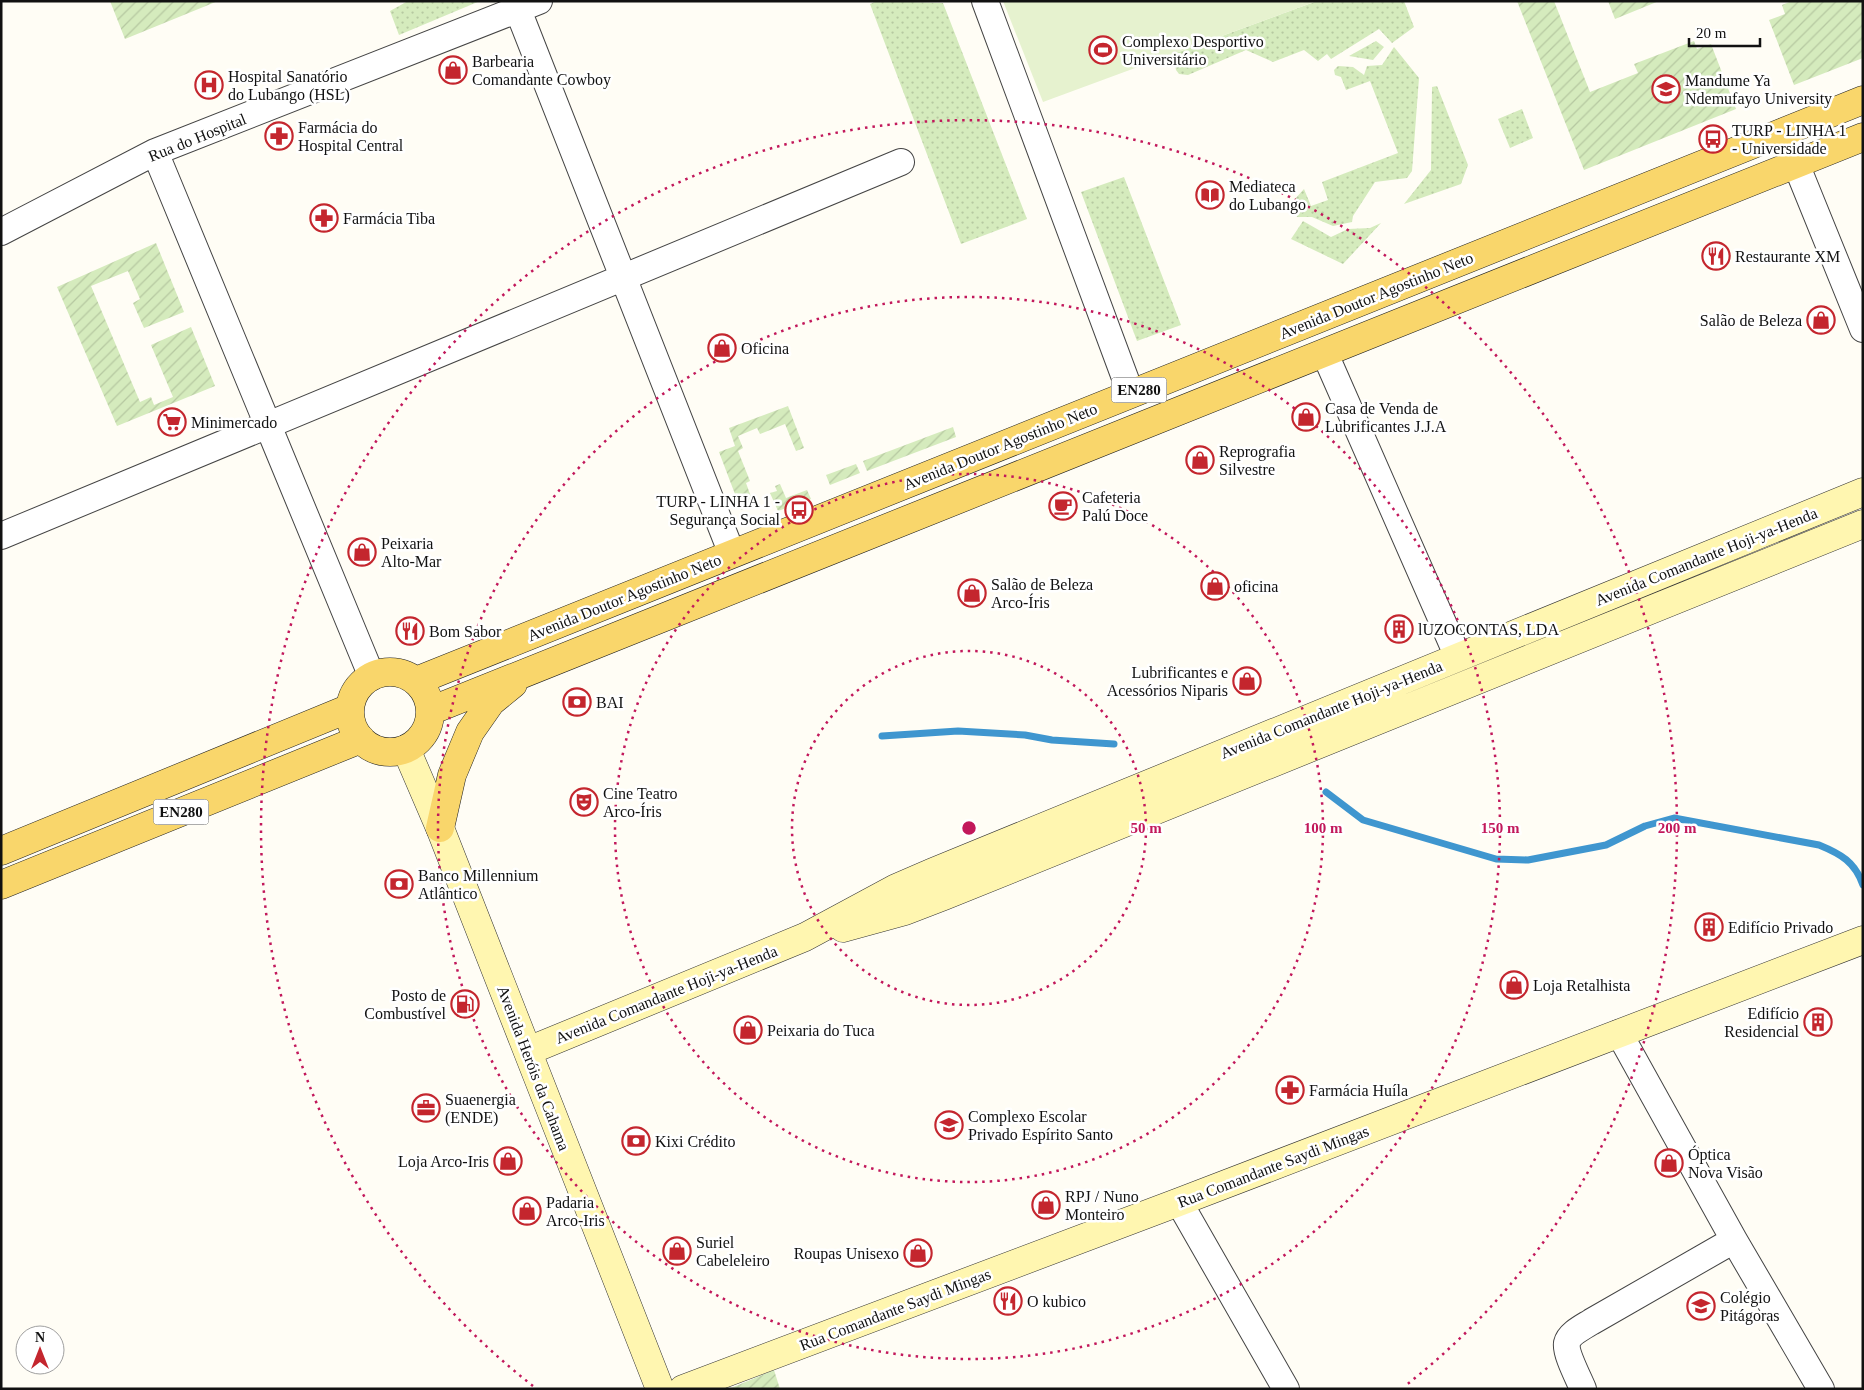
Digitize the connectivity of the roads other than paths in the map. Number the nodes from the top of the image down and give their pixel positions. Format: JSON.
{"nodes":[{"id":1,"x":985,"y":1,"type":"edge"},
{"id":2,"x":528,"y":6,"type":"edge"},
{"id":3,"x":1863,"y":100,"type":"edge"},
{"id":4,"x":1783,"y":132,"type":"junction"},
{"id":5,"x":1863,"y":137,"type":"edge"},
{"id":6,"x":154,"y":152,"type":"junction"},
{"id":7,"x":901,"y":162,"type":"dead end"},
{"id":8,"x":1796,"y":164,"type":"junction"},
{"id":9,"x":1,"y":232,"type":"edge"},
{"id":10,"x":623,"y":278,"type":"junction"},
{"id":11,"x":1863,"y":329,"type":"edge"},
{"id":12,"x":1325,"y":354,"type":"junction"},
{"id":13,"x":1131,"y":394,"type":"junction"},
{"id":14,"x":268,"y":424,"type":"junction"},
{"id":15,"x":1863,"y":492,"type":"edge"},
{"id":16,"x":1863,"y":524,"type":"edge"},
{"id":17,"x":1,"y":536,"type":"edge"},
{"id":18,"x":732,"y":554,"type":"junction"},
{"id":19,"x":1458,"y":657,"type":"junction"},
{"id":20,"x":539,"y":668,"type":"junction"},
{"id":21,"x":372,"y":676,"type":"junction"},
{"id":22,"x":416,"y":681,"type":"junction"},
{"id":23,"x":350,"y":708,"type":"junction"},
{"id":24,"x":430,"y":711,"type":"junction"},
{"id":25,"x":361,"y":739,"type":"junction"},
{"id":26,"x":406,"y":749,"type":"junction"},
{"id":27,"x":440,"y":828,"type":"junction"},
{"id":28,"x":1,"y":851,"type":"edge"},
{"id":29,"x":1,"y":885,"type":"edge"},
{"id":30,"x":805,"y":937,"type":"junction"},
{"id":31,"x":1863,"y":940,"type":"edge"},
{"id":32,"x":1619,"y":1033,"type":"junction"},
{"id":33,"x":528,"y":1051,"type":"junction"},
{"id":34,"x":1179,"y":1202,"type":"junction"},
{"id":35,"x":1734,"y":1240,"type":"junction"},
{"id":36,"x":660,"y":1389,"type":"edge"},
{"id":37,"x":683,"y":1389,"type":"edge"},
{"id":38,"x":1286,"y":1389,"type":"edge"},
{"id":39,"x":1583,"y":1389,"type":"edge"},
{"id":40,"x":1821,"y":1389,"type":"edge"}],
"edges":[{"from":1,"to":13,"type":"street"},
{"from":2,"to":6,"type":"street","name":"Rua do Hospital"},
{"from":2,"to":10,"type":"street"},
{"from":3,"to":4,"type":"main road","name":"Avenida Doutor Agostinho Neto","number":"EN280"},
{"from":4,"to":8,"type":"street"},
{"from":4,"to":13,"type":"main road","name":"Avenida Doutor Agostinho Neto","number":"EN280"},
{"from":5,"to":8,"type":"main road","number":"EN280"},
{"from":6,"to":9,"type":"street","name":"Rua do Hospital"},
{"from":6,"to":14,"type":"street"},
{"from":7,"to":10,"type":"street"},
{"from":8,"to":11,"type":"street"},
{"from":8,"to":12,"type":"main road","number":"EN280"},
{"from":10,"to":14,"type":"street"},
{"from":10,"to":18,"type":"street"},
{"from":12,"to":19,"type":"street"},
{"from":12,"to":20,"type":"main road","number":"EN280"},
{"from":13,"to":18,"type":"main road","name":"Avenida Doutor Agostinho Neto","number":"EN280"},
{"from":14,"to":17,"type":"street"},
{"from":14,"to":21,"type":"street"},
{"from":15,"to":19,"type":"street","name":"Avenida Comandante Hoji-ya-Henda"},
{"from":16,"to":30,"type":"street","name":"Avenida Comandante Hoji-ya-Henda"},
{"from":18,"to":22,"type":"main road","name":"Avenida Doutor Agostinho Neto","number":"EN280"},
{"from":19,"to":30,"type":"street","name":"Avenida Comandante Hoji-ya-Henda"},
{"from":20,"to":24,"type":"main road","number":"EN280"},
{"from":20,"to":27,"type":"main road"},
{"from":21,"to":22,"type":"main road"},
{"from":21,"to":23,"type":"main road"},
{"from":22,"to":24,"type":"main road"},
{"from":23,"to":25,"type":"main road"},
{"from":23,"to":28,"type":"main road","number":"EN280"},
{"from":24,"to":26,"type":"main road"},
{"from":25,"to":26,"type":"main road"},
{"from":25,"to":29,"type":"main road","number":"EN280"},
{"from":26,"to":27,"type":"street","name":"Avenida Heróis da Cahama"},
{"from":27,"to":33,"type":"street","name":"Avenida Heróis da Cahama"},
{"from":30,"to":33,"type":"street","name":"Avenida Comandante Hoji-ya-Henda"},
{"from":31,"to":32,"type":"street","name":"Rua Comandante Saydi Mingas"},
{"from":32,"to":34,"type":"street","name":"Rua Comandante Saydi Mingas"},
{"from":32,"to":35,"type":"street"},
{"from":33,"to":36,"type":"street","name":"Avenida Heróis da Cahama"},
{"from":34,"to":37,"type":"street","name":"Rua Comandante Saydi Mingas"},
{"from":34,"to":38,"type":"street"},
{"from":35,"to":39,"type":"street"},
{"from":35,"to":40,"type":"street"}]}
